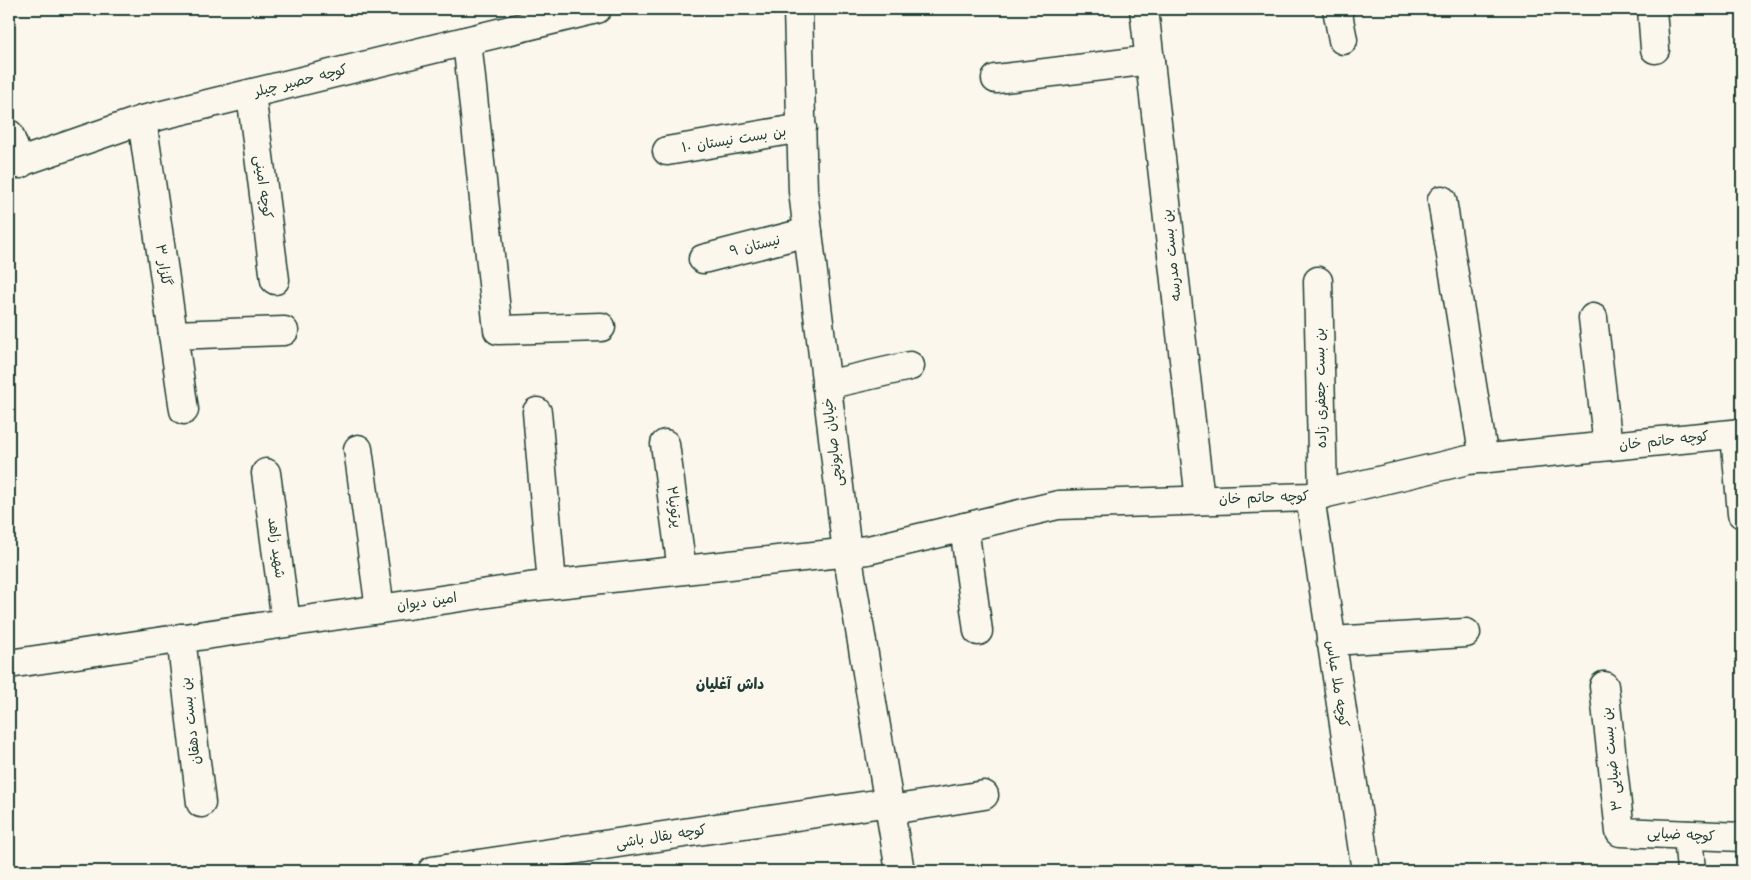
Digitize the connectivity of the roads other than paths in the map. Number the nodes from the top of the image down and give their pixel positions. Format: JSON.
{"nodes":[{"id":1,"x":597,"y":9,"type":"edge"},
{"id":2,"x":798,"y":9,"type":"edge"},
{"id":3,"x":1144,"y":9,"type":"edge"},
{"id":4,"x":1336,"y":9,"type":"edge"},
{"id":5,"x":1652,"y":9,"type":"edge"},
{"id":6,"x":1343,"y":40,"type":"dead end"},
{"id":7,"x":467,"y":41,"type":"junction"},
{"id":8,"x":1654,"y":49,"type":"dead end"},
{"id":9,"x":1150,"y":60,"type":"junction"},
{"id":10,"x":996,"y":79,"type":"dead end"},
{"id":11,"x":251,"y":94,"type":"junction"},
{"id":12,"x":142,"y":120,"type":"junction"},
{"id":13,"x":802,"y":128,"type":"junction"},
{"id":14,"x":9,"y":134,"type":"edge"},
{"id":15,"x":667,"y":151,"type":"dead end"},
{"id":16,"x":14,"y":165,"type":"edge"},
{"id":17,"x":1442,"y":200,"type":"dead end"},
{"id":18,"x":808,"y":232,"type":"junction"},
{"id":19,"x":703,"y":259,"type":"dead end"},
{"id":20,"x":276,"y":280,"type":"dead end"},
{"id":21,"x":1318,"y":281,"type":"dead end"},
{"id":22,"x":1593,"y":318,"type":"dead end"},
{"id":23,"x":601,"y":328,"type":"dead end"},
{"id":24,"x":284,"y":331,"type":"dead end"},
{"id":25,"x":173,"y":335,"type":"junction"},
{"id":26,"x":910,"y":366,"type":"dead end"},
{"id":27,"x":826,"y":385,"type":"junction"},
{"id":28,"x":184,"y":410,"type":"dead end"},
{"id":29,"x":537,"y":412,"type":"dead end"},
{"id":30,"x":1739,"y":434,"type":"edge"},
{"id":31,"x":665,"y":444,"type":"dead end"},
{"id":32,"x":1608,"y":446,"type":"junction"},
{"id":33,"x":358,"y":449,"type":"dead end"},
{"id":34,"x":1484,"y":459,"type":"junction"},
{"id":35,"x":266,"y":473,"type":"dead end"},
{"id":36,"x":1317,"y":495,"type":"junction"},
{"id":37,"x":1200,"y":500,"type":"junction"},
{"id":38,"x":1742,"y":514,"type":"edge"},
{"id":39,"x":964,"y":527,"type":"junction"},
{"id":40,"x":847,"y":552,"type":"junction"},
{"id":41,"x":682,"y":570,"type":"junction"},
{"id":42,"x":552,"y":584,"type":"junction"},
{"id":43,"x":380,"y":609,"type":"junction"},
{"id":44,"x":286,"y":622,"type":"junction"},
{"id":45,"x":978,"y":631,"type":"dead end"},
{"id":46,"x":1466,"y":633,"type":"dead end"},
{"id":47,"x":181,"y":638,"type":"junction"},
{"id":48,"x":1331,"y":642,"type":"junction"},
{"id":49,"x":9,"y":664,"type":"edge"},
{"id":50,"x":1604,"y":686,"type":"dead end"},
{"id":51,"x":984,"y":795,"type":"dead end"},
{"id":52,"x":201,"y":803,"type":"dead end"},
{"id":53,"x":890,"y":806,"type":"junction"},
{"id":54,"x":1620,"y":832,"type":"joint"},
{"id":55,"x":1688,"y":835,"type":"junction"},
{"id":56,"x":1742,"y":838,"type":"edge"},
{"id":57,"x":489,"y":867,"type":"edge"},
{"id":58,"x":432,"y":871,"type":"edge"},
{"id":59,"x":900,"y":871,"type":"edge"},
{"id":60,"x":1366,"y":871,"type":"edge"},
{"id":61,"x":1691,"y":871,"type":"edge"}],
"edges":[{"from":1,"to":7,"type":"street","name":"کوچه حصیر چیلر"},
{"from":2,"to":13,"type":"street","name":"خیابان صابونچی"},
{"from":3,"to":9,"type":"street","name":"بن بست مدرسه"},
{"from":4,"to":6,"type":"street"},
{"from":5,"to":8,"type":"street"},
{"from":7,"to":11,"type":"street","name":"کوچه حصیر چیلر"},
{"from":7,"to":23,"type":"street"},
{"from":9,"to":10,"type":"street"},
{"from":9,"to":37,"type":"street","name":"بن بست مدرسه"},
{"from":11,"to":12,"type":"street","name":"کوچه حصیر چیلر"},
{"from":11,"to":20,"type":"street","name":"کوچه امینی"},
{"from":12,"to":16,"type":"street","name":"کوچه حصیر چیلر"},
{"from":12,"to":25,"type":"street","name":"گلزار ۳"},
{"from":13,"to":15,"type":"street","name":"بن بست نیستان ۱۰"},
{"from":13,"to":18,"type":"street","name":"خیابان صابونچی"},
{"from":14,"to":16,"type":"street"},
{"from":17,"to":34,"type":"street"},
{"from":18,"to":19,"type":"street","name":"نیستان ۹"},
{"from":18,"to":27,"type":"street","name":"خیابان صابونچی"},
{"from":21,"to":36,"type":"street","name":"بن بست جعفری زاده"},
{"from":22,"to":32,"type":"street"},
{"from":24,"to":25,"type":"street"},
{"from":25,"to":28,"type":"street","name":"گلزار ۳"},
{"from":26,"to":27,"type":"street"},
{"from":27,"to":40,"type":"street","name":"خیابان صابونچی"},
{"from":29,"to":42,"type":"street"},
{"from":30,"to":32,"type":"street","name":"کوچه حاتم خان"},
{"from":30,"to":38,"type":"street"},
{"from":31,"to":41,"type":"street","name":"پرتونیا۲"},
{"from":32,"to":34,"type":"street","name":"کوچه حاتم خان"},
{"from":33,"to":43,"type":"street"},
{"from":34,"to":36,"type":"street","name":"کوچه حاتم خان"},
{"from":35,"to":44,"type":"street","name":"شهید زاهد"},
{"from":36,"to":37,"type":"street","name":"کوچه حاتم خان"},
{"from":36,"to":48,"type":"street","name":"کوچه ملا عباس"},
{"from":37,"to":39,"type":"street","name":"کوچه حاتم خان"},
{"from":39,"to":40,"type":"street","name":"کوچه حاتم خان"},
{"from":39,"to":45,"type":"street"},
{"from":40,"to":41,"type":"street","name":"امین دیوان"},
{"from":40,"to":53,"type":"street","name":"خیابان صابونچی"},
{"from":41,"to":42,"type":"street","name":"امین دیوان"},
{"from":42,"to":43,"type":"street","name":"امین دیوان"},
{"from":43,"to":44,"type":"street","name":"امین دیوان"},
{"from":44,"to":47,"type":"street","name":"امین دیوان"},
{"from":46,"to":48,"type":"street"},
{"from":47,"to":49,"type":"street","name":"امین دیوان"},
{"from":47,"to":52,"type":"street","name":"بن بست دهقان"},
{"from":48,"to":60,"type":"street","name":"کوچه ملا عباس"},
{"from":50,"to":54,"type":"street","name":"بن بست ضیایی ۳"},
{"from":51,"to":53,"type":"street","name":"کوچه بقال باشی"},
{"from":53,"to":57,"type":"street","name":"کوچه بقال باشی"},
{"from":53,"to":59,"type":"street","name":"خیابان صابونچی"},
{"from":54,"to":55,"type":"street","name":"کوچه ضیایی"},
{"from":55,"to":56,"type":"street","name":"کوچه ضیایی"},
{"from":55,"to":61,"type":"street"},
{"from":57,"to":58,"type":"street","name":"کوچه بقال باشی"}]}
